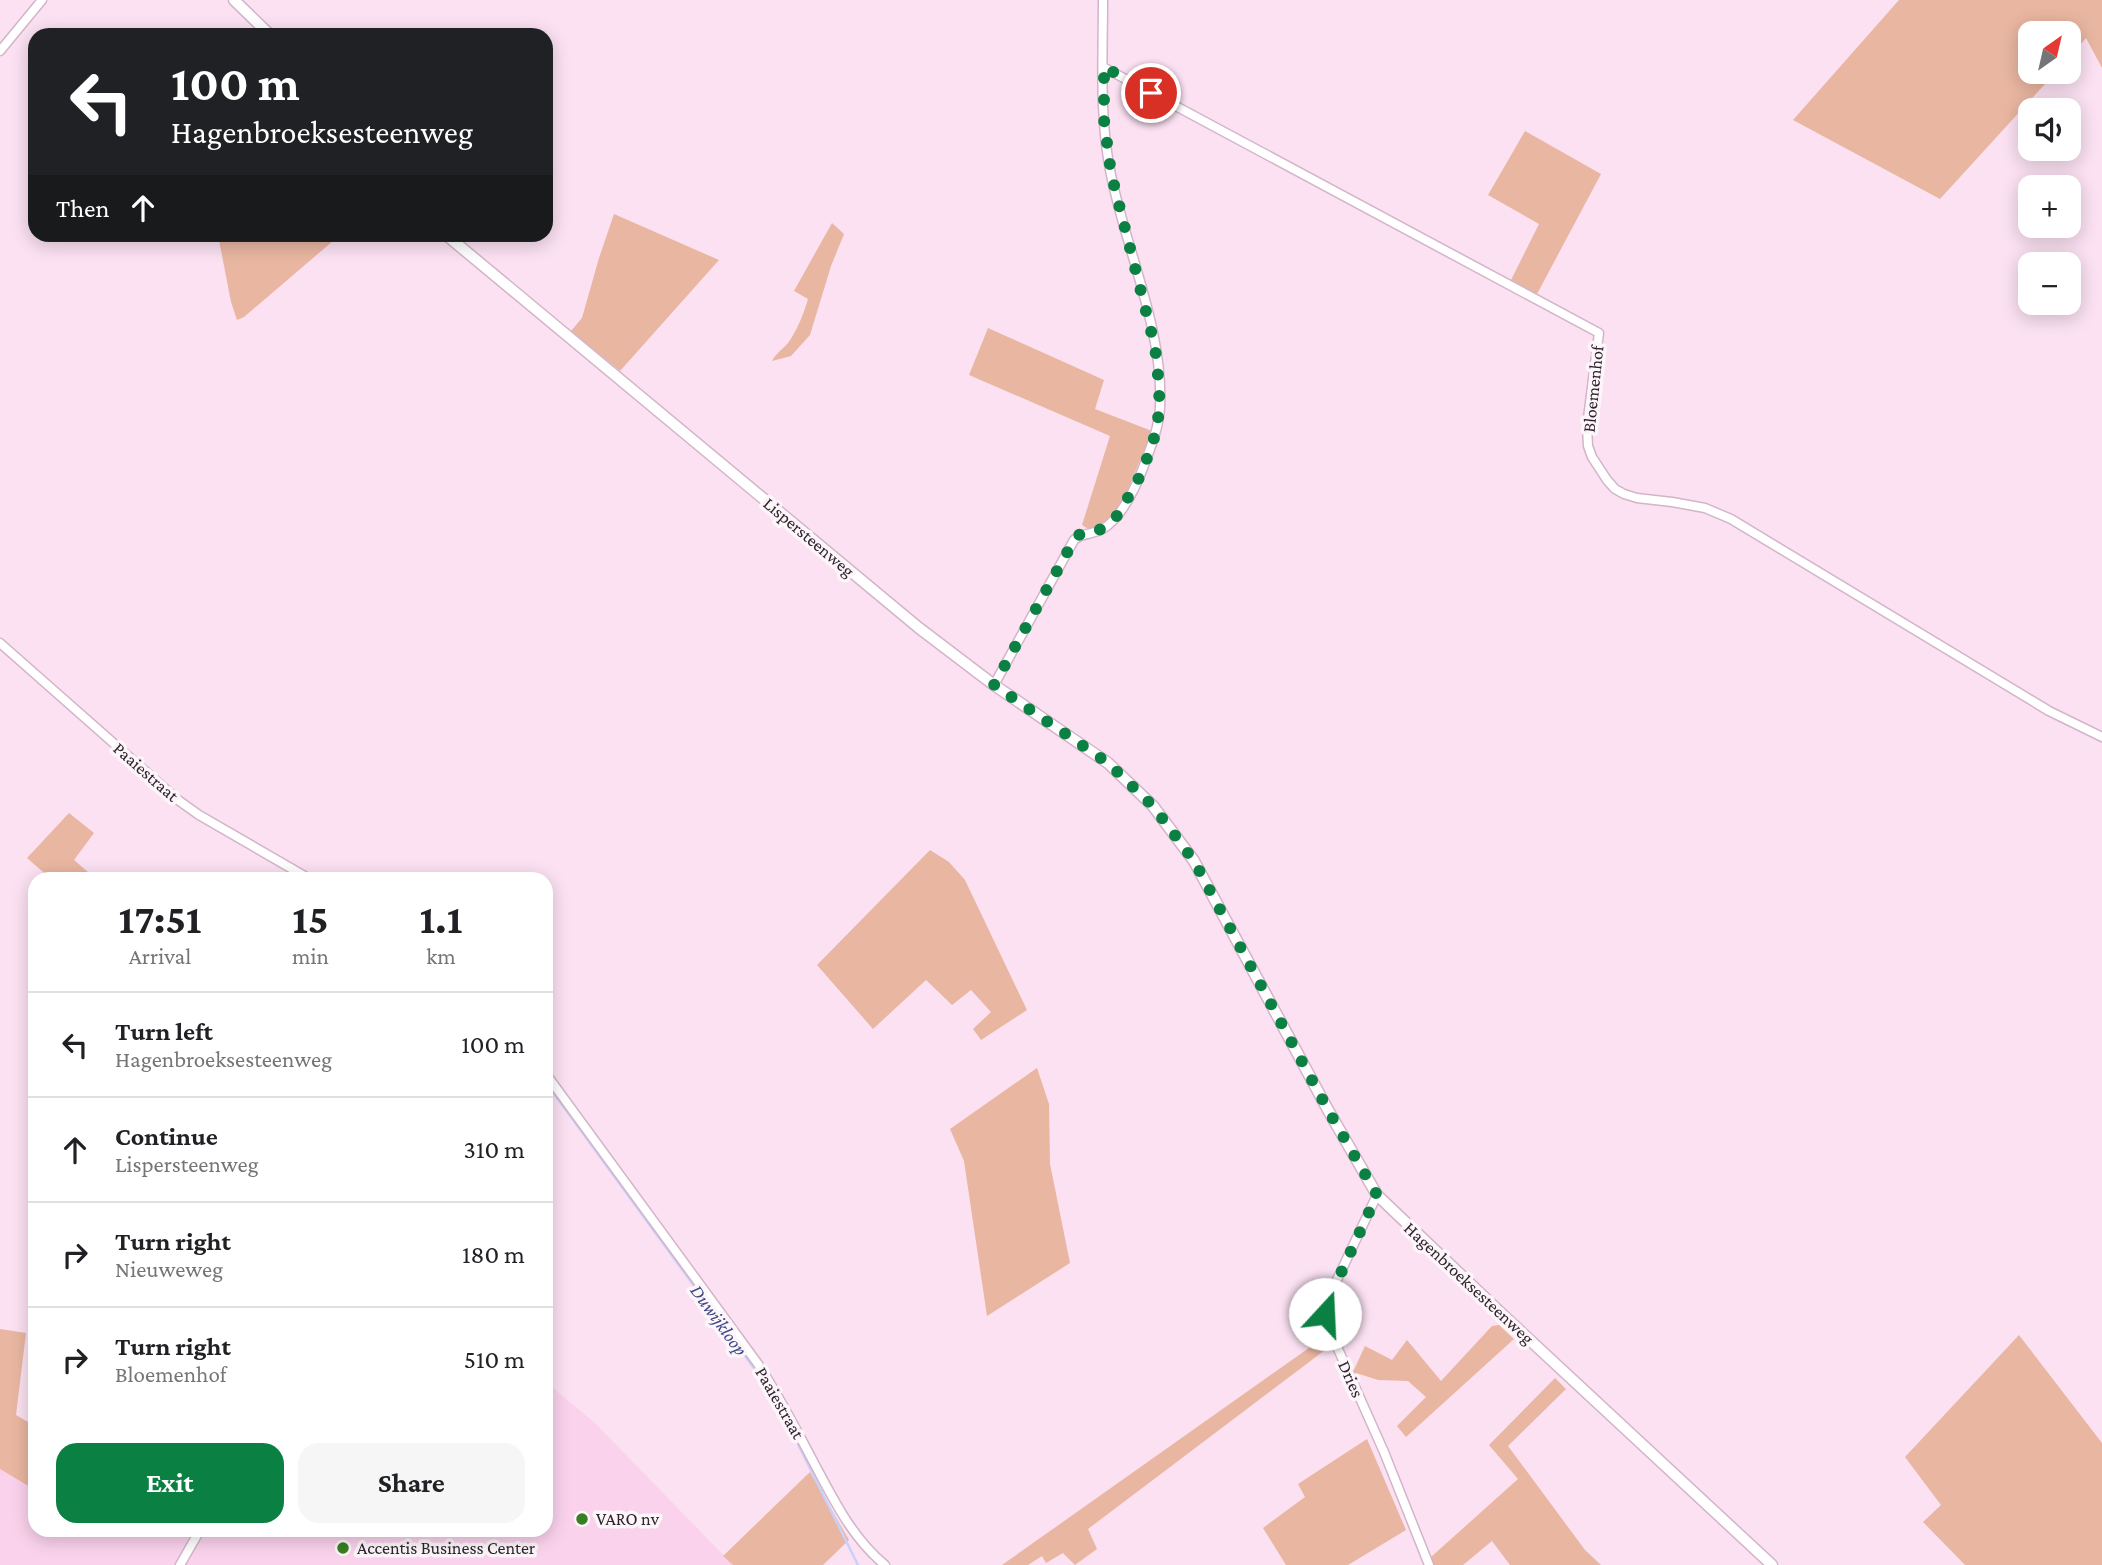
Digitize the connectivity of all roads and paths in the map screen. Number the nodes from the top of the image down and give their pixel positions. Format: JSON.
{"nodes":[{"id":1,"x":42,"y":0,"type":"edge"},
{"id":2,"x":234,"y":0,"type":"edge"},
{"id":3,"x":1103,"y":0,"type":"edge"},
{"id":4,"x":263,"y":28,"type":"edge"},
{"id":5,"x":0,"y":51,"type":"edge"},
{"id":6,"x":1104,"y":67,"type":"junction"},
{"id":7,"x":455,"y":242,"type":"edge"},
{"id":8,"x":0,"y":643,"type":"edge"},
{"id":9,"x":994,"y":685,"type":"junction"},
{"id":10,"x":2102,"y":737,"type":"edge"},
{"id":11,"x":1175,"y":835,"type":"joint"},
{"id":12,"x":298,"y":872,"type":"edge"},
{"id":13,"x":553,"y":1084,"type":"edge"},
{"id":14,"x":1377,"y":1195,"type":"junction"},
{"id":15,"x":196,"y":1537,"type":"edge"},
{"id":16,"x":180,"y":1565,"type":"edge"},
{"id":17,"x":885,"y":1565,"type":"edge"},
{"id":18,"x":1429,"y":1565,"type":"edge"},
{"id":19,"x":1772,"y":1565,"type":"edge"}],
"edges":[{"from":1,"to":5,"type":"street"},
{"from":2,"to":4,"type":"street"},
{"from":3,"to":6,"type":"street"},
{"from":6,"to":9,"type":"street"},
{"from":6,"to":10,"type":"street","name":"Bloemenhof"},
{"from":7,"to":9,"type":"street","name":"Lispersteenweg"},
{"from":8,"to":12,"type":"street","name":"Paaiestraat"},
{"from":9,"to":11,"type":"street","name":"Lispersteenweg"},
{"from":11,"to":14,"type":"street","name":"Hagenbroeksesteenweg"},
{"from":13,"to":17,"type":"street","name":"Paaiestraat"},
{"from":14,"to":18,"type":"street","name":"Dries"},
{"from":14,"to":19,"type":"street","name":"Hagenbroeksesteenweg"},
{"from":15,"to":16,"type":"street"}]}
